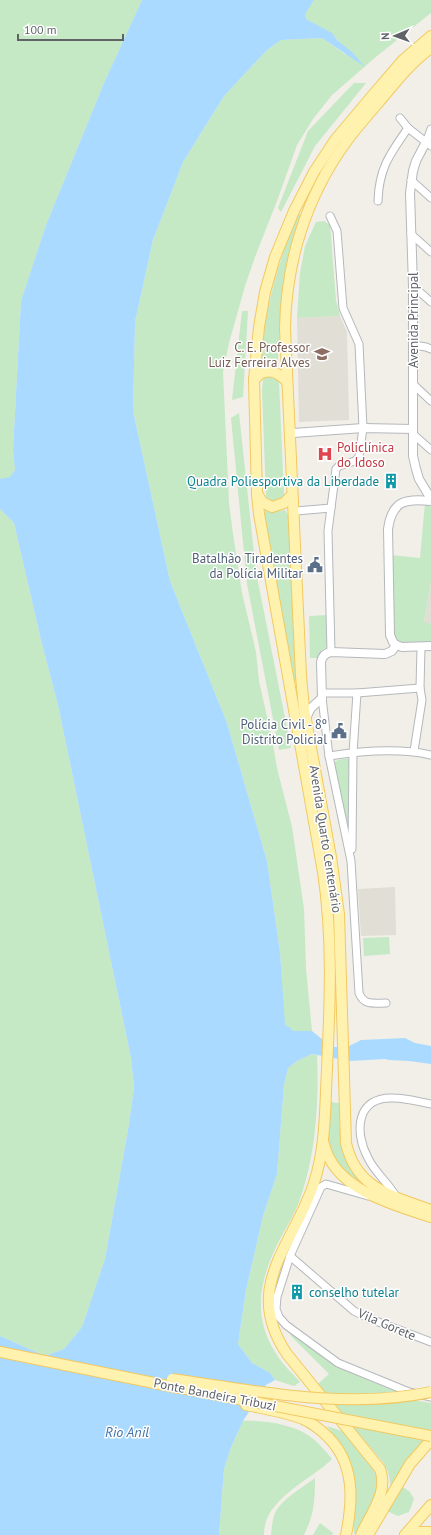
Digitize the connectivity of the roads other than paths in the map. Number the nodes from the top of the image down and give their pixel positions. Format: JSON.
{"nodes":[{"id":1,"x":431,"y":36,"type":"edge"},
{"id":2,"x":431,"y":48,"type":"edge"},
{"id":3,"x":390,"y":82,"type":"junction"},
{"id":4,"x":376,"y":98,"type":"junction"},
{"id":5,"x":400,"y":118,"type":"dead end"},
{"id":6,"x":408,"y":128,"type":"junction"},
{"id":7,"x":431,"y":130,"type":"edge"},
{"id":8,"x":428,"y":142,"type":"edge"},
{"id":9,"x":411,"y":180,"type":"junction"},
{"id":10,"x":431,"y":198,"type":"edge"},
{"id":11,"x":378,"y":202,"type":"dead end"},
{"id":12,"x":330,"y":216,"type":"dead end"},
{"id":13,"x":411,"y":234,"type":"junction"},
{"id":14,"x":431,"y":252,"type":"edge"},
{"id":15,"x":413,"y":286,"type":"junction"},
{"id":16,"x":431,"y":302,"type":"edge"},
{"id":17,"x":413,"y":345,"type":"junction"},
{"id":18,"x":431,"y":349,"type":"edge"},
{"id":19,"x":254,"y":380,"type":"junction"},
{"id":20,"x":287,"y":382,"type":"junction"},
{"id":21,"x":413,"y":384,"type":"junction"},
{"id":22,"x":431,"y":401,"type":"edge"},
{"id":23,"x":364,"y":428,"type":"junction"},
{"id":24,"x":289,"y":432,"type":"junction"},
{"id":25,"x":413,"y":432,"type":"junction"},
{"id":26,"x":431,"y":450,"type":"edge"},
{"id":27,"x":257,"y":494,"type":"junction"},
{"id":28,"x":292,"y":495,"type":"junction"},
{"id":29,"x":431,"y":500,"type":"edge"},
{"id":30,"x":331,"y":508,"type":"junction"},
{"id":31,"x":293,"y":509,"type":"junction"},
{"id":32,"x":396,"y":645,"type":"junction"},
{"id":33,"x":431,"y":646,"type":"edge"},
{"id":34,"x":421,"y":647,"type":"junction"},
{"id":35,"x":331,"y":652,"type":"junction"},
{"id":36,"x":420,"y":688,"type":"junction"},
{"id":37,"x":357,"y":693,"type":"junction"},
{"id":38,"x":322,"y":696,"type":"junction"},
{"id":39,"x":303,"y":697,"type":"junction"},
{"id":40,"x":306,"y":718,"type":"junction"},
{"id":41,"x":414,"y":751,"type":"junction"},
{"id":42,"x":353,"y":753,"type":"junction"},
{"id":43,"x":431,"y":755,"type":"edge"},
{"id":44,"x":329,"y":756,"type":"junction"},
{"id":45,"x":351,"y":861,"type":"junction"},
{"id":46,"x":386,"y":1003,"type":"dead end"},
{"id":47,"x":431,"y":1104,"type":"edge"},
{"id":48,"x":324,"y":1128,"type":"junction"},
{"id":49,"x":376,"y":1198,"type":"junction"},
{"id":50,"x":396,"y":1201,"type":"junction"},
{"id":51,"x":431,"y":1210,"type":"edge"},
{"id":52,"x":431,"y":1217,"type":"edge"},
{"id":53,"x":290,"y":1256,"type":"junction"},
{"id":54,"x":431,"y":1342,"type":"edge"},
{"id":55,"x":0,"y":1346,"type":"edge"},
{"id":56,"x":0,"y":1352,"type":"edge"},
{"id":57,"x":171,"y":1382,"type":"junction"},
{"id":58,"x":431,"y":1392,"type":"edge"},
{"id":59,"x":431,"y":1397,"type":"edge"},
{"id":60,"x":431,"y":1429,"type":"edge"},
{"id":61,"x":431,"y":1436,"type":"edge"},
{"id":62,"x":431,"y":1440,"type":"edge"},
{"id":63,"x":431,"y":1505,"type":"edge"},
{"id":64,"x":431,"y":1532,"type":"edge"},
{"id":65,"x":346,"y":1535,"type":"edge"},
{"id":66,"x":361,"y":1535,"type":"edge"},
{"id":67,"x":368,"y":1535,"type":"edge"},
{"id":68,"x":405,"y":1535,"type":"edge"}],
"edges":[{"from":1,"to":3,"type":"main road","name":"Avenida Quarto Centenário"},
{"from":2,"to":3,"type":"main road","name":"Avenida Quarto Centenário"},
{"from":3,"to":4,"type":"main road","name":"Avenida Quarto Centenário"},
{"from":4,"to":19,"type":"main road","name":"Avenida Quarto Centenário"},
{"from":4,"to":20,"type":"main road","name":"Avenida Quarto Centenário"},
{"from":5,"to":6,"type":"street"},
{"from":6,"to":8,"type":"street"},
{"from":6,"to":11,"type":"street"},
{"from":7,"to":8,"type":"street"},
{"from":8,"to":9,"type":"street","name":"Avenida Principal"},
{"from":9,"to":10,"type":"street"},
{"from":9,"to":13,"type":"street","name":"Avenida Principal"},
{"from":12,"to":23,"type":"street"},
{"from":13,"to":14,"type":"street"},
{"from":13,"to":15,"type":"street","name":"Avenida Principal"},
{"from":15,"to":16,"type":"street"},
{"from":15,"to":17,"type":"street","name":"Avenida Principal"},
{"from":17,"to":18,"type":"street"},
{"from":17,"to":21,"type":"street","name":"Avenida Principal"},
{"from":19,"to":20,"type":"main road"},
{"from":19,"to":27,"type":"main road","name":"Avenida Quarto Centenário"},
{"from":20,"to":24,"type":"main road","name":"Avenida Quarto Centenário"},
{"from":21,"to":22,"type":"street"},
{"from":21,"to":25,"type":"street","name":"Avenida Principal"},
{"from":23,"to":24,"type":"street"},
{"from":23,"to":25,"type":"street"},
{"from":23,"to":30,"type":"street"},
{"from":24,"to":28,"type":"main road","name":"Avenida Quarto Centenário"},
{"from":25,"to":26,"type":"street"},
{"from":25,"to":29,"type":"street","name":"Avenida Principal"},
{"from":27,"to":28,"type":"main road"},
{"from":27,"to":48,"type":"main road","name":"Avenida Quarto Centenário"},
{"from":28,"to":31,"type":"main road","name":"Avenida Quarto Centenário"},
{"from":29,"to":32,"type":"street"},
{"from":30,"to":31,"type":"street"},
{"from":30,"to":35,"type":"street"},
{"from":31,"to":39,"type":"main road","name":"Avenida Quarto Centenário"},
{"from":32,"to":34,"type":"street"},
{"from":32,"to":35,"type":"street"},
{"from":33,"to":34,"type":"street"},
{"from":34,"to":36,"type":"street"},
{"from":35,"to":38,"type":"street"},
{"from":36,"to":37,"type":"street"},
{"from":36,"to":41,"type":"street"},
{"from":37,"to":38,"type":"street"},
{"from":37,"to":42,"type":"street"},
{"from":38,"to":39,"type":"street"},
{"from":38,"to":40,"type":"street"},
{"from":38,"to":44,"type":"street"},
{"from":39,"to":40,"type":"main road","name":"Avenida Quarto Centenário"},
{"from":40,"to":50,"type":"main road","name":"Avenida Quarto Centenário"},
{"from":41,"to":42,"type":"street"},
{"from":41,"to":43,"type":"street"},
{"from":42,"to":44,"type":"street"},
{"from":42,"to":45,"type":"street"},
{"from":44,"to":45,"type":"street"},
{"from":45,"to":46,"type":"street"},
{"from":47,"to":50,"type":"street"},
{"from":48,"to":49,"type":"main road"},
{"from":48,"to":66,"type":"main road"},
{"from":49,"to":50,"type":"main road"},
{"from":49,"to":53,"type":"street"},
{"from":50,"to":51,"type":"main road"},
{"from":50,"to":52,"type":"main road"},
{"from":53,"to":54,"type":"street","name":"Vila Gorete"},
{"from":53,"to":59,"type":"street"},
{"from":55,"to":57,"type":"main road","name":"Ponte Bandeira Tribuzi"},
{"from":56,"to":57,"type":"main road","name":"Ponte Bandeira Tribuzi"},
{"from":57,"to":58,"type":"main road","bridge":true},
{"from":57,"to":60,"type":"main road","name":"Ponte Bandeira Tribuzi","bridge":true},
{"from":57,"to":61,"type":"main road","name":"Ponte Bandeira Tribuzi","bridge":true},
{"from":57,"to":65,"type":"main road","bridge":true},
{"from":62,"to":67,"type":"main road"},
{"from":63,"to":68,"type":"main road"},
{"from":64,"to":68,"type":"main road"}]}
